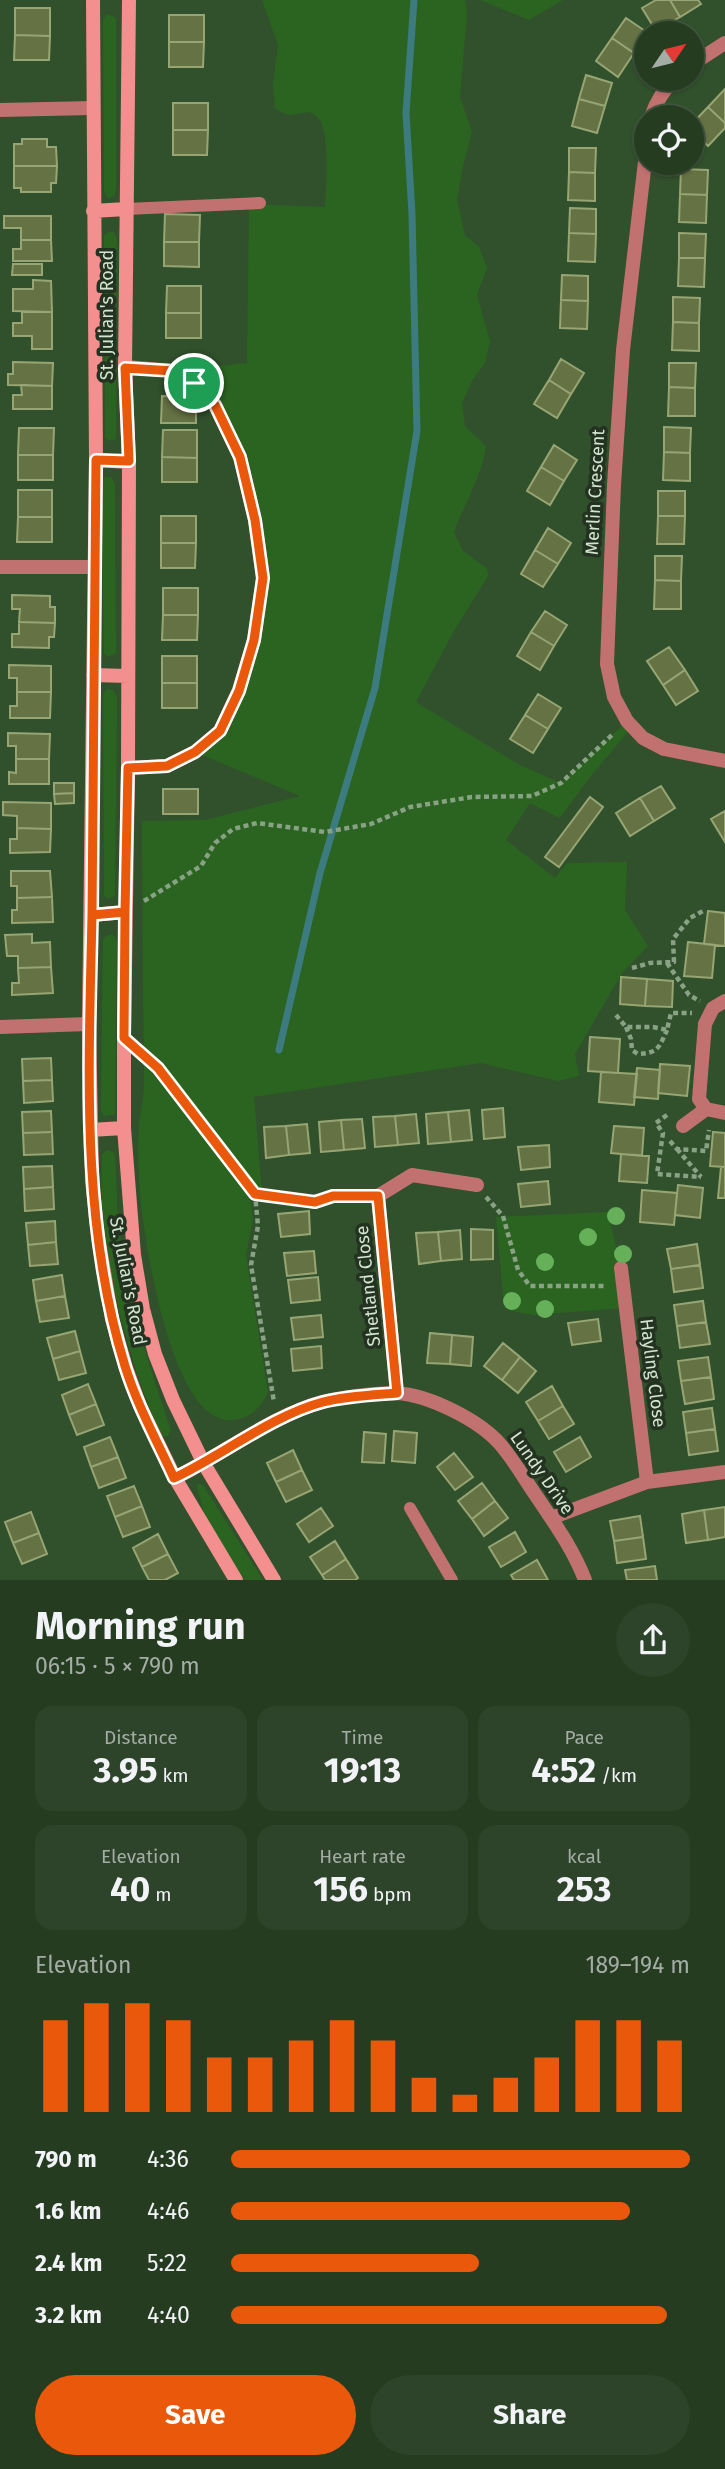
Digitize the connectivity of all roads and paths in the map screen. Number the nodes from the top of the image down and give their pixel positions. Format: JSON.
{"nodes":[{"id":1,"x":93,"y":0,"type":"edge"},
{"id":2,"x":128,"y":0,"type":"edge"},
{"id":3,"x":725,"y":43,"type":"edge"},
{"id":4,"x":704,"y":57,"type":"edge"},
{"id":5,"x":665,"y":91,"type":"edge"},
{"id":6,"x":655,"y":105,"type":"edge"},
{"id":7,"x":92,"y":108,"type":"junction"},
{"id":8,"x":0,"y":110,"type":"edge"},
{"id":9,"x":643,"y":175,"type":"edge"},
{"id":10,"x":260,"y":204,"type":"dead end"},
{"id":11,"x":126,"y":209,"type":"junction"},
{"id":12,"x":93,"y":211,"type":"junction"},
{"id":13,"x":125,"y":368,"type":"junction"},
{"id":14,"x":96,"y":460,"type":"junction"},
{"id":15,"x":129,"y":461,"type":"junction"},
{"id":16,"x":0,"y":567,"type":"edge"},
{"id":17,"x":94,"y":567,"type":"junction"},
{"id":18,"x":93,"y":675,"type":"junction"},
{"id":19,"x":128,"y":676,"type":"junction"},
{"id":20,"x":626,"y":721,"type":"junction"},
{"id":21,"x":725,"y":761,"type":"edge"},
{"id":22,"x":128,"y":768,"type":"junction"},
{"id":23,"x":703,"y":911,"type":"dead end"},
{"id":24,"x":125,"y":912,"type":"junction"},
{"id":25,"x":92,"y":915,"type":"junction"},
{"id":26,"x":667,"y":962,"type":"junction"},
{"id":27,"x":632,"y":968,"type":"dead end"},
{"id":28,"x":716,"y":1007,"type":"edge"},
{"id":29,"x":616,"y":1014,"type":"dead end"},
{"id":30,"x":89,"y":1024,"type":"junction"},
{"id":31,"x":0,"y":1027,"type":"edge"},
{"id":32,"x":626,"y":1027,"type":"junction"},
{"id":33,"x":667,"y":1030,"type":"junction"},
{"id":34,"x":124,"y":1038,"type":"junction"},
{"id":35,"x":706,"y":1108,"type":"junction"},
{"id":36,"x":725,"y":1113,"type":"edge"},
{"id":37,"x":683,"y":1126,"type":"dead end"},
{"id":38,"x":124,"y":1128,"type":"junction"},
{"id":39,"x":90,"y":1130,"type":"junction"},
{"id":40,"x":677,"y":1149,"type":"dead end"},
{"id":41,"x":701,"y":1177,"type":"dead end"},
{"id":42,"x":477,"y":1185,"type":"joint"},
{"id":43,"x":255,"y":1194,"type":"junction"},
{"id":44,"x":333,"y":1196,"type":"joint"},
{"id":45,"x":378,"y":1196,"type":"junction"},
{"id":46,"x":621,"y":1268,"type":"dead end"},
{"id":47,"x":623,"y":1285,"type":"junction"},
{"id":48,"x":397,"y":1393,"type":"junction"},
{"id":49,"x":278,"y":1420,"type":"junction"},
{"id":50,"x":204,"y":1464,"type":"junction"},
{"id":51,"x":725,"y":1472,"type":"edge"},
{"id":52,"x":174,"y":1478,"type":"junction"},
{"id":53,"x":648,"y":1482,"type":"junction"},
{"id":54,"x":410,"y":1508,"type":"dead end"},
{"id":55,"x":551,"y":1518,"type":"junction"},
{"id":56,"x":236,"y":1580,"type":"edge"},
{"id":57,"x":274,"y":1580,"type":"edge"},
{"id":58,"x":452,"y":1580,"type":"edge"},
{"id":59,"x":585,"y":1580,"type":"edge"}],
"edges":[{"from":1,"to":7,"type":"street","name":"St. Julian's Road"},
{"from":2,"to":11,"type":"street","name":"St. Julian's Road"},
{"from":3,"to":4,"type":"street"},
{"from":5,"to":6,"type":"street"},
{"from":7,"to":8,"type":"street"},
{"from":7,"to":12,"type":"street","name":"St. Julian's Road"},
{"from":9,"to":20,"type":"street","name":"Merlin Crescent"},
{"from":10,"to":11,"type":"lane"},
{"from":11,"to":12,"type":"street"},
{"from":11,"to":13,"type":"street","name":"St. Julian's Road"},
{"from":12,"to":14,"type":"street","name":"St. Julian's Road"},
{"from":13,"to":15,"type":"street","name":"St. Julian's Road"},
{"from":13,"to":22,"type":"street"},
{"from":14,"to":15,"type":"street"},
{"from":14,"to":17,"type":"street","name":"St. Julian's Road"},
{"from":15,"to":19,"type":"street","name":"St. Julian's Road"},
{"from":16,"to":17,"type":"street"},
{"from":17,"to":18,"type":"street","name":"St. Julian's Road"},
{"from":18,"to":19,"type":"street"},
{"from":18,"to":25,"type":"street","name":"St. Julian's Road"},
{"from":19,"to":22,"type":"street","name":"St. Julian's Road"},
{"from":20,"to":21,"type":"street","name":"Merlin Crescent"},
{"from":20,"to":24,"type":"path"},
{"from":22,"to":24,"type":"street","name":"St. Julian's Road"},
{"from":23,"to":26,"type":"path"},
{"from":24,"to":25,"type":"street"},
{"from":24,"to":34,"type":"street","name":"St. Julian's Road"},
{"from":25,"to":30,"type":"street","name":"St. Julian's Road"},
{"from":26,"to":27,"type":"path"},
{"from":26,"to":28,"type":"path"},
{"from":28,"to":33,"type":"path"},
{"from":28,"to":35,"type":"street"},
{"from":29,"to":32,"type":"path"},
{"from":30,"to":31,"type":"street"},
{"from":30,"to":39,"type":"street","name":"St. Julian's Road"},
{"from":32,"to":33,"type":"path"},
{"from":32,"to":33,"type":"path"},
{"from":34,"to":38,"type":"street","name":"St. Julian's Road"},
{"from":34,"to":43,"type":"path"},
{"from":35,"to":36,"type":"street"},
{"from":35,"to":37,"type":"street"},
{"from":38,"to":39,"type":"street"},
{"from":38,"to":50,"type":"street","name":"St. Julian's Road"},
{"from":39,"to":52,"type":"street","name":"St. Julian's Road"},
{"from":40,"to":41,"type":"path"},
{"from":42,"to":45,"type":"street"},
{"from":42,"to":47,"type":"path"},
{"from":43,"to":44,"type":"path"},
{"from":43,"to":49,"type":"path"},
{"from":44,"to":45,"type":"street"},
{"from":45,"to":48,"type":"street","name":"Shetland Close"},
{"from":46,"to":47,"type":"street","name":"Hayling Close"},
{"from":47,"to":53,"type":"street","name":"Hayling Close"},
{"from":48,"to":49,"type":"street","name":"Lundy Drive"},
{"from":48,"to":55,"type":"street","name":"Lundy Drive"},
{"from":49,"to":50,"type":"street","name":"Lundy Drive"},
{"from":50,"to":52,"type":"street","name":"Lundy Drive"},
{"from":50,"to":57,"type":"street","name":"St. Julian's Road"},
{"from":51,"to":53,"type":"street"},
{"from":52,"to":56,"type":"street","name":"St. Julian's Road"},
{"from":53,"to":55,"type":"street"},
{"from":54,"to":58,"type":"lane"},
{"from":55,"to":59,"type":"street","name":"Lundy Drive"}]}
